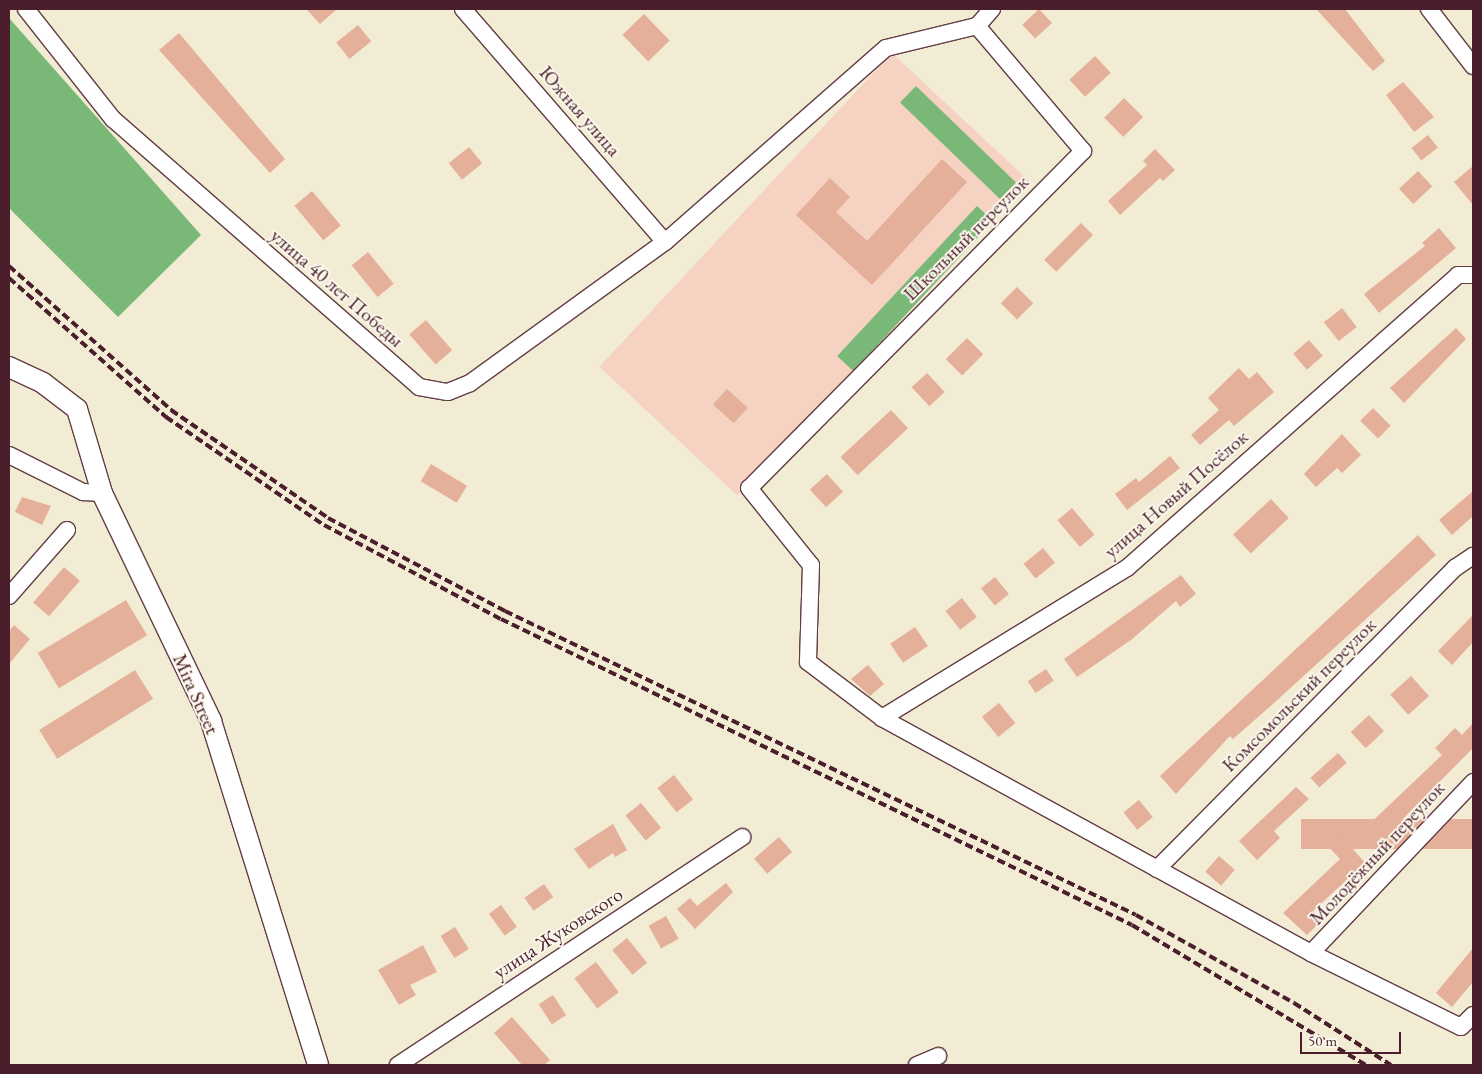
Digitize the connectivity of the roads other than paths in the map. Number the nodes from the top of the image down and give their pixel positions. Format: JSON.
{"nodes":[{"id":1,"x":26,"y":9,"type":"edge"},
{"id":2,"x":463,"y":9,"type":"edge"},
{"id":3,"x":992,"y":9,"type":"edge"},
{"id":4,"x":1429,"y":9,"type":"edge"},
{"id":5,"x":977,"y":26,"type":"junction"},
{"id":6,"x":1473,"y":66,"type":"edge"},
{"id":7,"x":665,"y":242,"type":"junction"},
{"id":8,"x":1473,"y":275,"type":"edge"},
{"id":9,"x":9,"y":367,"type":"edge"},
{"id":10,"x":9,"y":455,"type":"edge"},
{"id":11,"x":102,"y":493,"type":"junction"},
{"id":12,"x":67,"y":530,"type":"dead end"},
{"id":13,"x":1473,"y":556,"type":"edge"},
{"id":14,"x":9,"y":596,"type":"edge"},
{"id":15,"x":882,"y":718,"type":"junction"},
{"id":16,"x":1473,"y":782,"type":"edge"},
{"id":17,"x":742,"y":837,"type":"dead end"},
{"id":18,"x":1157,"y":869,"type":"junction"},
{"id":19,"x":1311,"y":953,"type":"junction"},
{"id":20,"x":1473,"y":1015,"type":"edge"},
{"id":21,"x":938,"y":1056,"type":"dead end"},
{"id":22,"x":318,"y":1065,"type":"edge"},
{"id":23,"x":398,"y":1065,"type":"edge"},
{"id":24,"x":917,"y":1065,"type":"edge"}],
"edges":[{"from":1,"to":7,"type":"street","name":"улица 40 лет Победы"},
{"from":2,"to":7,"type":"street","name":"Южная улица"},
{"from":3,"to":5,"type":"street"},
{"from":4,"to":6,"type":"street"},
{"from":5,"to":7,"type":"street","name":"улица 40 лет Победы"},
{"from":5,"to":15,"type":"street","name":"Школьный переулок"},
{"from":8,"to":15,"type":"street","name":"улица Новый Посёлок"},
{"from":9,"to":11,"type":"street","name":"Mira Street"},
{"from":10,"to":11,"type":"street"},
{"from":11,"to":22,"type":"street","name":"Mira Street"},
{"from":12,"to":14,"type":"street"},
{"from":13,"to":18,"type":"street","name":"Комсомольский переулок"},
{"from":15,"to":18,"type":"street"},
{"from":16,"to":19,"type":"street","name":"Молодёжный переулок"},
{"from":17,"to":23,"type":"street","name":"улица Жуковского"},
{"from":18,"to":19,"type":"street"},
{"from":19,"to":20,"type":"street"},
{"from":21,"to":24,"type":"street"}]}
